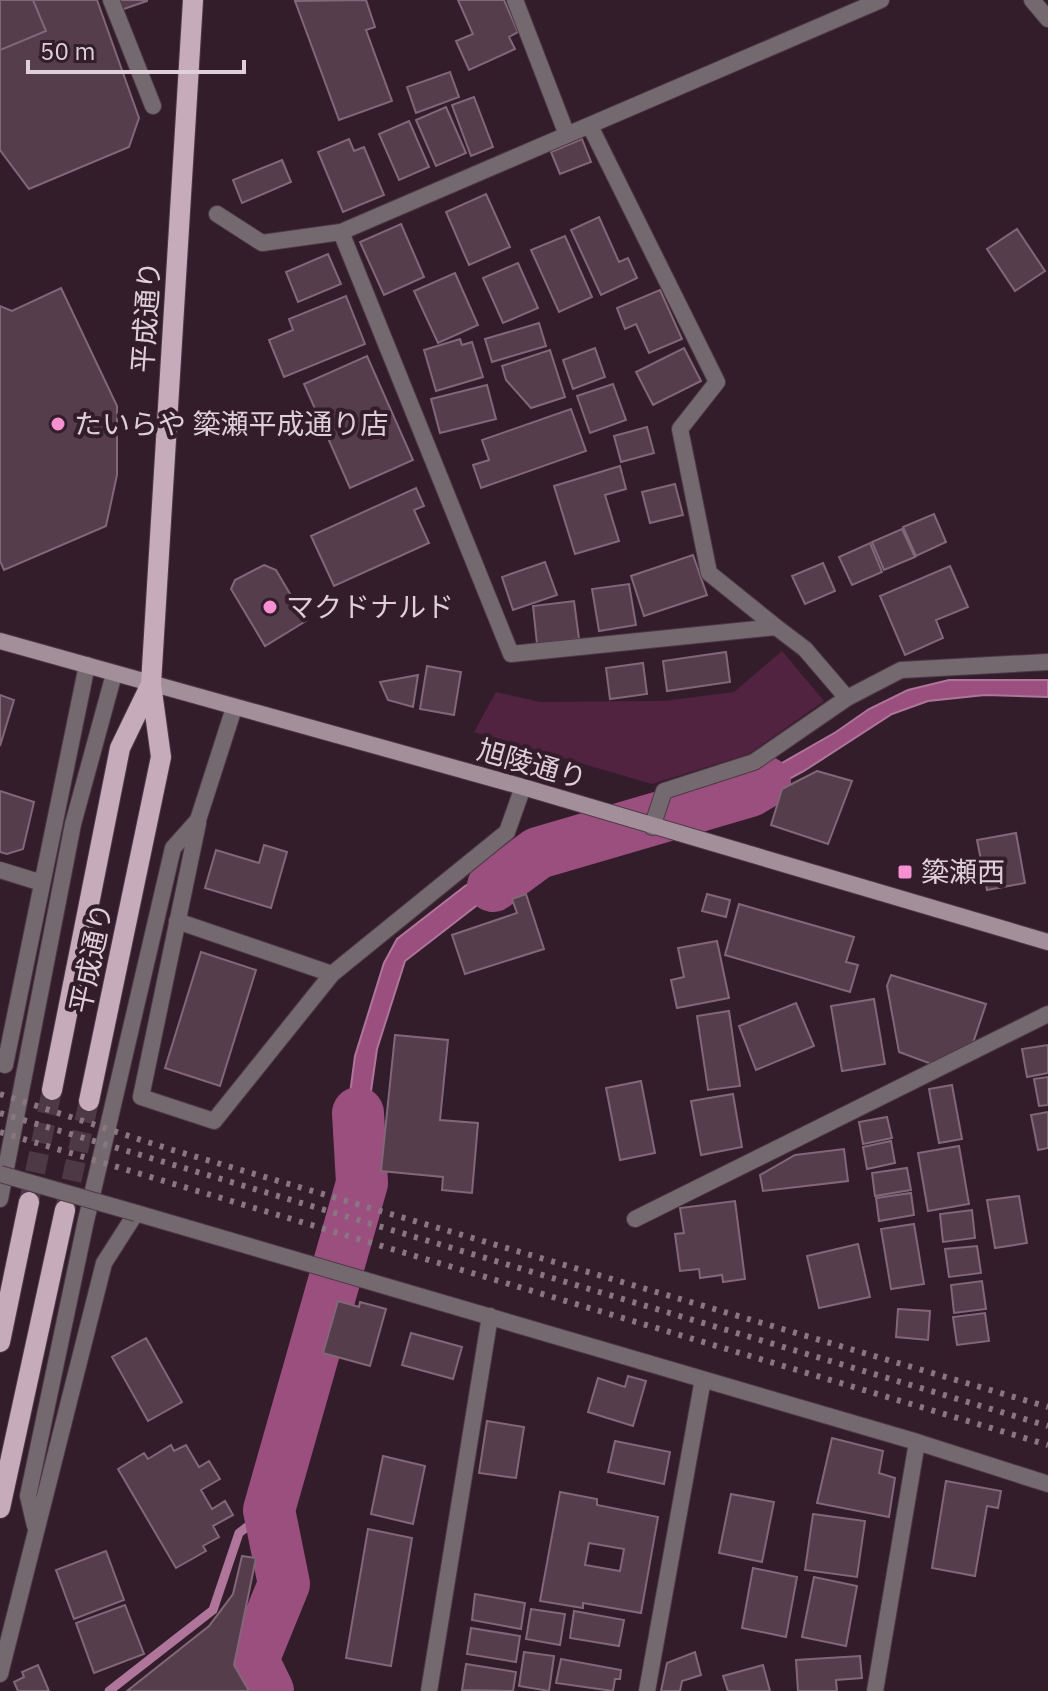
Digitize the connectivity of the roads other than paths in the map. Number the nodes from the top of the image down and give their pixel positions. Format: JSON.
{"nodes":[{"id":1,"x":111,"y":0,"type":"edge"},
{"id":2,"x":193,"y":0,"type":"edge"},
{"id":3,"x":515,"y":0,"type":"edge"},
{"id":4,"x":881,"y":0,"type":"edge"},
{"id":5,"x":1032,"y":0,"type":"edge"},
{"id":6,"x":1048,"y":19,"type":"edge"},
{"id":7,"x":153,"y":106,"type":"dead end"},
{"id":8,"x":590,"y":126,"type":"junction"},
{"id":9,"x":567,"y":135,"type":"junction"},
{"id":10,"x":217,"y":214,"type":"dead end"},
{"id":11,"x":341,"y":232,"type":"junction"},
{"id":12,"x":776,"y":627,"type":"junction"},
{"id":13,"x":0,"y":641,"type":"edge"},
{"id":14,"x":1048,"y":662,"type":"edge"},
{"id":15,"x":87,"y":665,"type":"junction"},
{"id":16,"x":114,"y":674,"type":"junction"},
{"id":17,"x":151,"y":684,"type":"junction"},
{"id":18,"x":847,"y":698,"type":"junction"},
{"id":19,"x":234,"y":708,"type":"junction"},
{"id":20,"x":523,"y":787,"type":"junction"},
{"id":21,"x":198,"y":820,"type":"junction"},
{"id":22,"x":652,"y":827,"type":"junction"},
{"id":23,"x":0,"y":870,"type":"edge"},
{"id":24,"x":42,"y":883,"type":"junction"},
{"id":25,"x":177,"y":921,"type":"junction"},
{"id":26,"x":1048,"y":942,"type":"edge"},
{"id":27,"x":332,"y":974,"type":"junction"},
{"id":28,"x":1048,"y":1014,"type":"edge"},
{"id":29,"x":0,"y":1063,"type":"edge"},
{"id":30,"x":52,"y":1090,"type":"tunnel mouth"},
{"id":31,"x":89,"y":1101,"type":"tunnel mouth"},
{"id":32,"x":0,"y":1174,"type":"edge"},
{"id":33,"x":0,"y":1199,"type":"edge"},
{"id":34,"x":29,"y":1202,"type":"tunnel mouth"},
{"id":35,"x":65,"y":1210,"type":"tunnel mouth"},
{"id":36,"x":136,"y":1213,"type":"junction"},
{"id":37,"x":635,"y":1219,"type":"dead end"},
{"id":38,"x":490,"y":1316,"type":"junction"},
{"id":39,"x":0,"y":1342,"type":"edge"},
{"id":40,"x":703,"y":1379,"type":"junction"},
{"id":41,"x":917,"y":1442,"type":"junction"},
{"id":42,"x":1048,"y":1484,"type":"edge"},
{"id":43,"x":0,"y":1508,"type":"edge"},
{"id":44,"x":36,"y":1532,"type":"junction"},
{"id":45,"x":0,"y":1674,"type":"edge"},
{"id":46,"x":429,"y":1691,"type":"edge"},
{"id":47,"x":647,"y":1691,"type":"edge"},
{"id":48,"x":875,"y":1691,"type":"edge"}],
"edges":[{"from":1,"to":7,"type":"street"},
{"from":2,"to":17,"type":"main road","name":"平成通り"},
{"from":3,"to":9,"type":"street"},
{"from":4,"to":8,"type":"street"},
{"from":5,"to":6,"type":"street"},
{"from":8,"to":9,"type":"street"},
{"from":8,"to":12,"type":"street"},
{"from":9,"to":11,"type":"street"},
{"from":10,"to":11,"type":"street"},
{"from":11,"to":12,"type":"street"},
{"from":12,"to":18,"type":"street"},
{"from":13,"to":15,"type":"street","name":"旭陵通り"},
{"from":14,"to":18,"type":"street"},
{"from":15,"to":16,"type":"street","name":"旭陵通り"},
{"from":15,"to":24,"type":"street"},
{"from":16,"to":17,"type":"street","name":"旭陵通り"},
{"from":16,"to":33,"type":"street"},
{"from":17,"to":19,"type":"street","name":"旭陵通り"},
{"from":17,"to":30,"type":"main road","name":"平成通り"},
{"from":17,"to":31,"type":"main road","name":"平成通り"},
{"from":18,"to":22,"type":"street"},
{"from":19,"to":20,"type":"street","name":"旭陵通り"},
{"from":19,"to":21,"type":"street"},
{"from":20,"to":22,"type":"street","name":"旭陵通り"},
{"from":20,"to":27,"type":"street"},
{"from":21,"to":25,"type":"street"},
{"from":21,"to":44,"type":"street"},
{"from":22,"to":26,"type":"street","name":"旭陵通り"},
{"from":23,"to":24,"type":"street"},
{"from":24,"to":29,"type":"street"},
{"from":25,"to":27,"type":"street"},
{"from":25,"to":27,"type":"street"},
{"from":28,"to":37,"type":"street"},
{"from":32,"to":36,"type":"street","bridge":true},
{"from":34,"to":39,"type":"main road"},
{"from":35,"to":43,"type":"main road"},
{"from":36,"to":38,"type":"street"},
{"from":36,"to":44,"type":"street"},
{"from":38,"to":40,"type":"street"},
{"from":38,"to":46,"type":"street"},
{"from":40,"to":41,"type":"street"},
{"from":40,"to":47,"type":"street"},
{"from":41,"to":42,"type":"street"},
{"from":41,"to":48,"type":"street"},
{"from":44,"to":45,"type":"street"}]}
